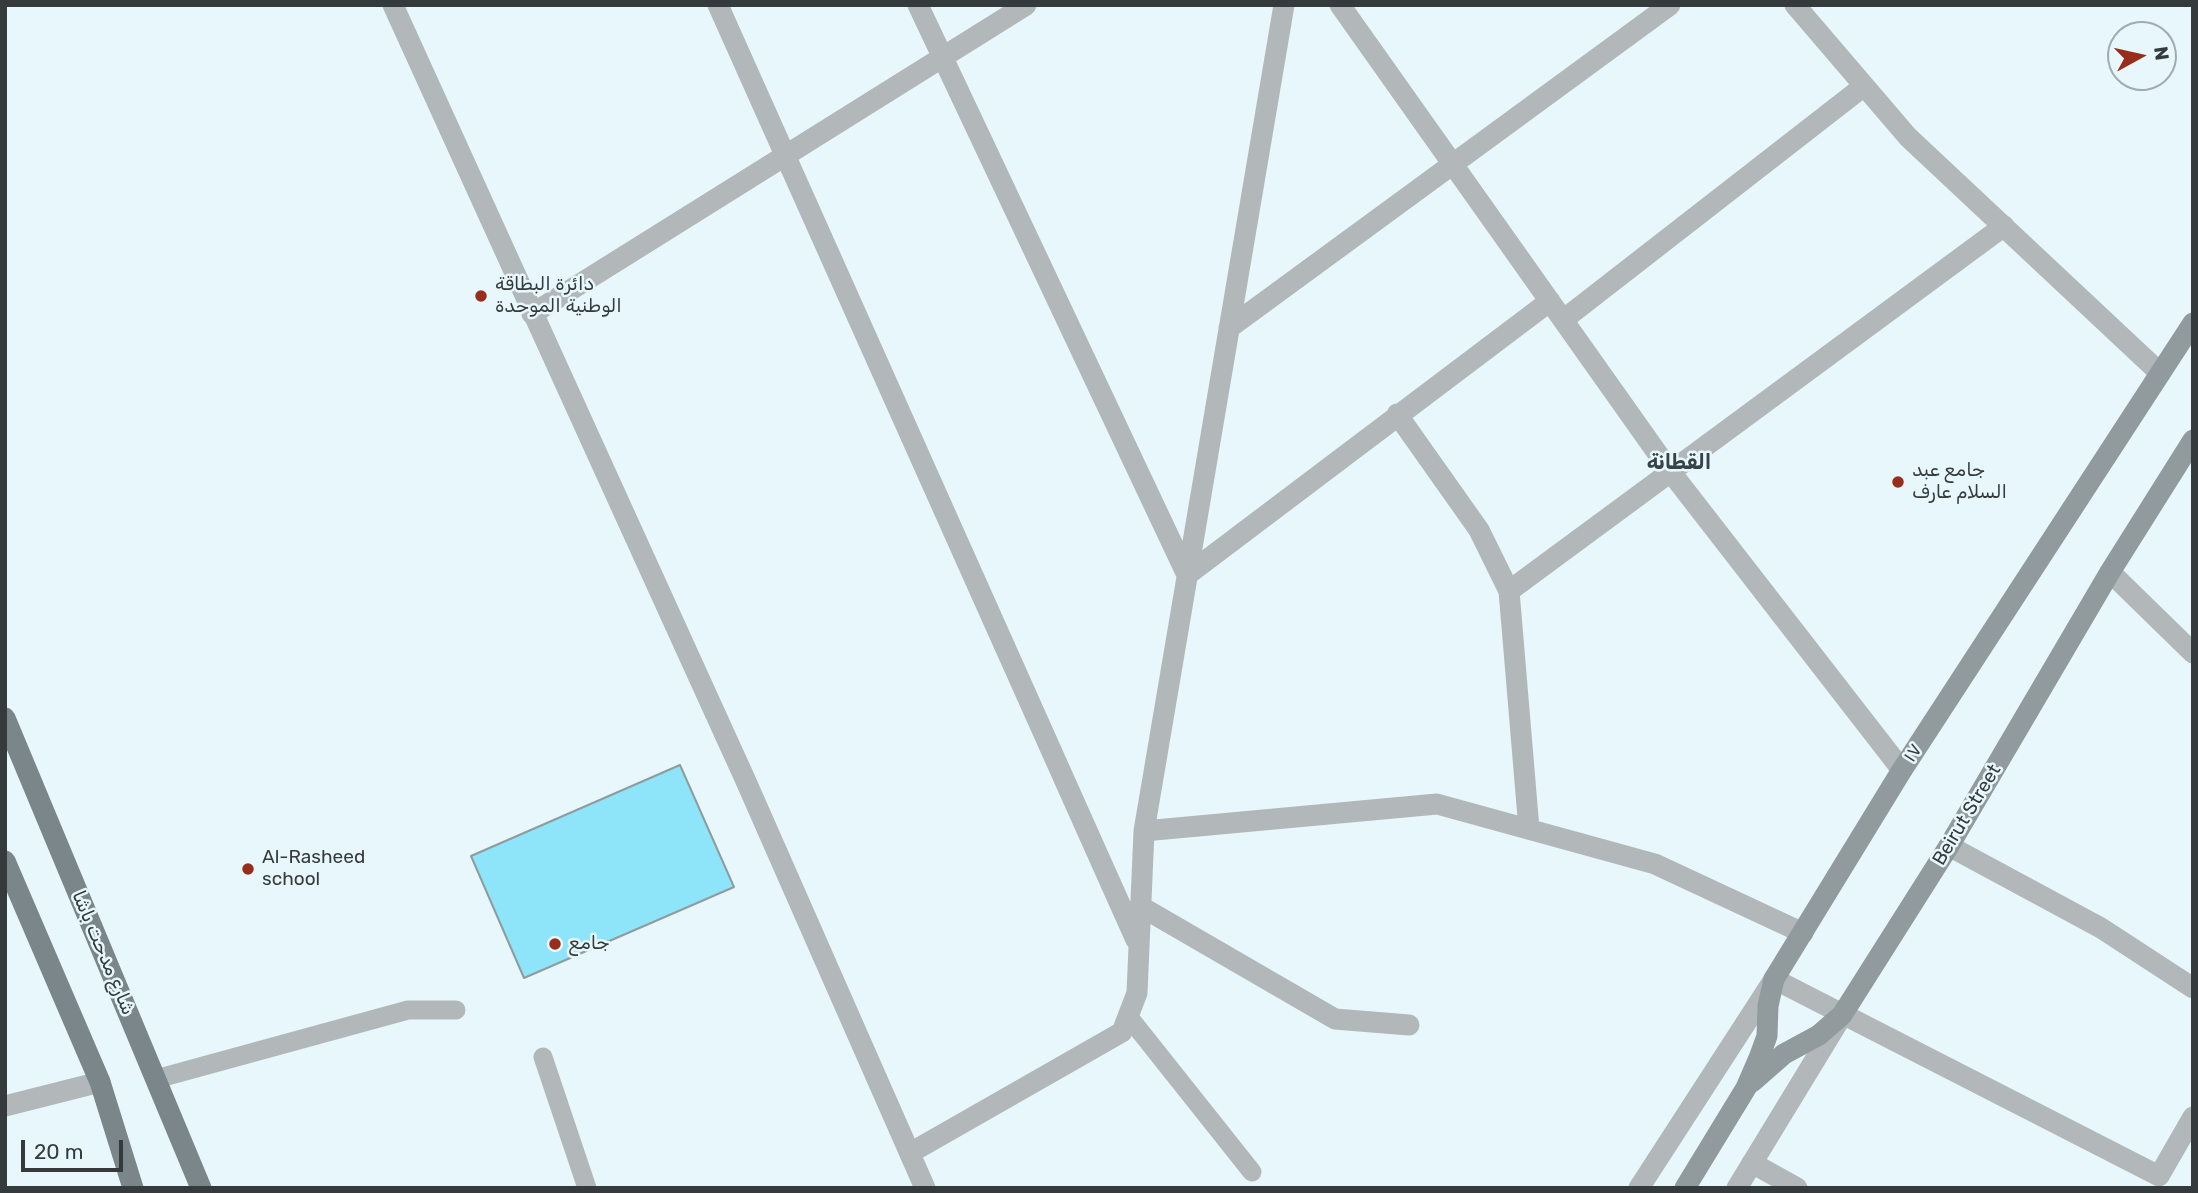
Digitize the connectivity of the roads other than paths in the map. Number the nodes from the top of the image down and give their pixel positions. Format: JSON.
{"nodes":[{"id":1,"x":393,"y":5,"type":"edge"},
{"id":2,"x":718,"y":5,"type":"edge"},
{"id":3,"x":918,"y":5,"type":"edge"},
{"id":4,"x":1026,"y":5,"type":"edge"},
{"id":5,"x":1284,"y":5,"type":"edge"},
{"id":6,"x":1340,"y":5,"type":"edge"},
{"id":7,"x":1670,"y":5,"type":"edge"},
{"id":8,"x":1795,"y":5,"type":"edge"},
{"id":9,"x":943,"y":56,"type":"junction"},
{"id":10,"x":1864,"y":86,"type":"junction"},
{"id":11,"x":785,"y":154,"type":"junction"},
{"id":12,"x":1454,"y":164,"type":"junction"},
{"id":13,"x":2004,"y":226,"type":"junction"},
{"id":14,"x":1550,"y":301,"type":"junction"},
{"id":15,"x":532,"y":314,"type":"junction"},
{"id":16,"x":1563,"y":320,"type":"junction"},
{"id":17,"x":2193,"y":323,"type":"edge"},
{"id":18,"x":1229,"y":328,"type":"junction"},
{"id":19,"x":2160,"y":373,"type":"junction"},
{"id":20,"x":1397,"y":414,"type":"junction"},
{"id":21,"x":2193,"y":440,"type":"edge"},
{"id":22,"x":1670,"y":471,"type":"junction"},
{"id":23,"x":2110,"y":572,"type":"junction"},
{"id":24,"x":1187,"y":575,"type":"junction"},
{"id":25,"x":1509,"y":591,"type":"junction"},
{"id":26,"x":2193,"y":653,"type":"edge"},
{"id":27,"x":5,"y":718,"type":"edge"},
{"id":28,"x":1902,"y":770,"type":"junction"},
{"id":29,"x":1529,"y":829,"type":"junction"},
{"id":30,"x":1144,"y":831,"type":"junction"},
{"id":31,"x":1949,"y":846,"type":"junction"},
{"id":32,"x":5,"y":860,"type":"edge"},
{"id":33,"x":1140,"y":906,"type":"junction"},
{"id":34,"x":1803,"y":933,"type":"junction"},
{"id":35,"x":1139,"y":945,"type":"junction"},
{"id":36,"x":1774,"y":979,"type":"junction"},
{"id":37,"x":2193,"y":988,"type":"edge"},
{"id":38,"x":456,"y":1010,"type":"dead end"},
{"id":39,"x":1842,"y":1015,"type":"junction"},
{"id":40,"x":1128,"y":1016,"type":"junction"},
{"id":41,"x":1409,"y":1025,"type":"dead end"},
{"id":42,"x":543,"y":1057,"type":"dead end"},
{"id":43,"x":156,"y":1079,"type":"junction"},
{"id":44,"x":100,"y":1082,"type":"junction"},
{"id":45,"x":1746,"y":1088,"type":"junction"},
{"id":46,"x":5,"y":1106,"type":"edge"},
{"id":47,"x":2193,"y":1117,"type":"edge"},
{"id":48,"x":910,"y":1153,"type":"junction"},
{"id":49,"x":1752,"y":1163,"type":"junction"},
{"id":50,"x":1252,"y":1172,"type":"dead end"},
{"id":51,"x":133,"y":1188,"type":"edge"},
{"id":52,"x":201,"y":1188,"type":"edge"},
{"id":53,"x":587,"y":1188,"type":"edge"},
{"id":54,"x":925,"y":1188,"type":"edge"},
{"id":55,"x":1639,"y":1188,"type":"edge"},
{"id":56,"x":1685,"y":1188,"type":"edge"},
{"id":57,"x":1737,"y":1188,"type":"edge"},
{"id":58,"x":1797,"y":1188,"type":"edge"}],
"edges":[{"from":1,"to":15,"type":"street"},
{"from":2,"to":11,"type":"street"},
{"from":3,"to":9,"type":"street"},
{"from":4,"to":9,"type":"street"},
{"from":5,"to":18,"type":"street"},
{"from":6,"to":12,"type":"street"},
{"from":7,"to":12,"type":"street"},
{"from":8,"to":10,"type":"street"},
{"from":9,"to":11,"type":"street"},
{"from":9,"to":24,"type":"street"},
{"from":10,"to":13,"type":"street"},
{"from":10,"to":16,"type":"street"},
{"from":11,"to":15,"type":"street"},
{"from":11,"to":35,"type":"street"},
{"from":12,"to":14,"type":"street"},
{"from":12,"to":18,"type":"street"},
{"from":13,"to":19,"type":"street"},
{"from":13,"to":22,"type":"street"},
{"from":14,"to":16,"type":"street"},
{"from":14,"to":20,"type":"street"},
{"from":15,"to":48,"type":"street"},
{"from":16,"to":22,"type":"street"},
{"from":17,"to":19,"type":"main road","name":"١٧"},
{"from":18,"to":24,"type":"street"},
{"from":19,"to":28,"type":"main road","name":"١٧"},
{"from":20,"to":24,"type":"street"},
{"from":20,"to":25,"type":"street"},
{"from":21,"to":23,"type":"main road","name":"Beirut Street"},
{"from":22,"to":25,"type":"street"},
{"from":22,"to":28,"type":"street"},
{"from":23,"to":26,"type":"street"},
{"from":23,"to":31,"type":"main road","name":"Beirut Street"},
{"from":24,"to":30,"type":"street"},
{"from":25,"to":29,"type":"street"},
{"from":27,"to":43,"type":"main road","name":"شارع مدحت باشا"},
{"from":28,"to":34,"type":"main road","name":"١٧"},
{"from":29,"to":30,"type":"street"},
{"from":29,"to":34,"type":"street"},
{"from":30,"to":33,"type":"street"},
{"from":31,"to":37,"type":"street"},
{"from":31,"to":39,"type":"main road","name":"Beirut Street"},
{"from":32,"to":44,"type":"main road"},
{"from":33,"to":35,"type":"street"},
{"from":33,"to":41,"type":"street"},
{"from":34,"to":36,"type":"main road","name":"١٧"},
{"from":35,"to":40,"type":"street"},
{"from":36,"to":39,"type":"street"},
{"from":36,"to":45,"type":"main road"},
{"from":36,"to":55,"type":"street","name":"١٧"},
{"from":38,"to":43,"type":"lane"},
{"from":39,"to":45,"type":"main road"},
{"from":39,"to":47,"type":"street"},
{"from":39,"to":49,"type":"street","name":"Beirut Street"},
{"from":40,"to":48,"type":"street"},
{"from":40,"to":50,"type":"lane"},
{"from":42,"to":53,"type":"lane"},
{"from":43,"to":52,"type":"main road","name":"شارع مدحت باشا"},
{"from":44,"to":46,"type":"street"},
{"from":44,"to":51,"type":"main road"},
{"from":45,"to":56,"type":"main road"},
{"from":48,"to":54,"type":"street"},
{"from":49,"to":57,"type":"street","name":"Beirut Street"},
{"from":49,"to":58,"type":"street"}]}
